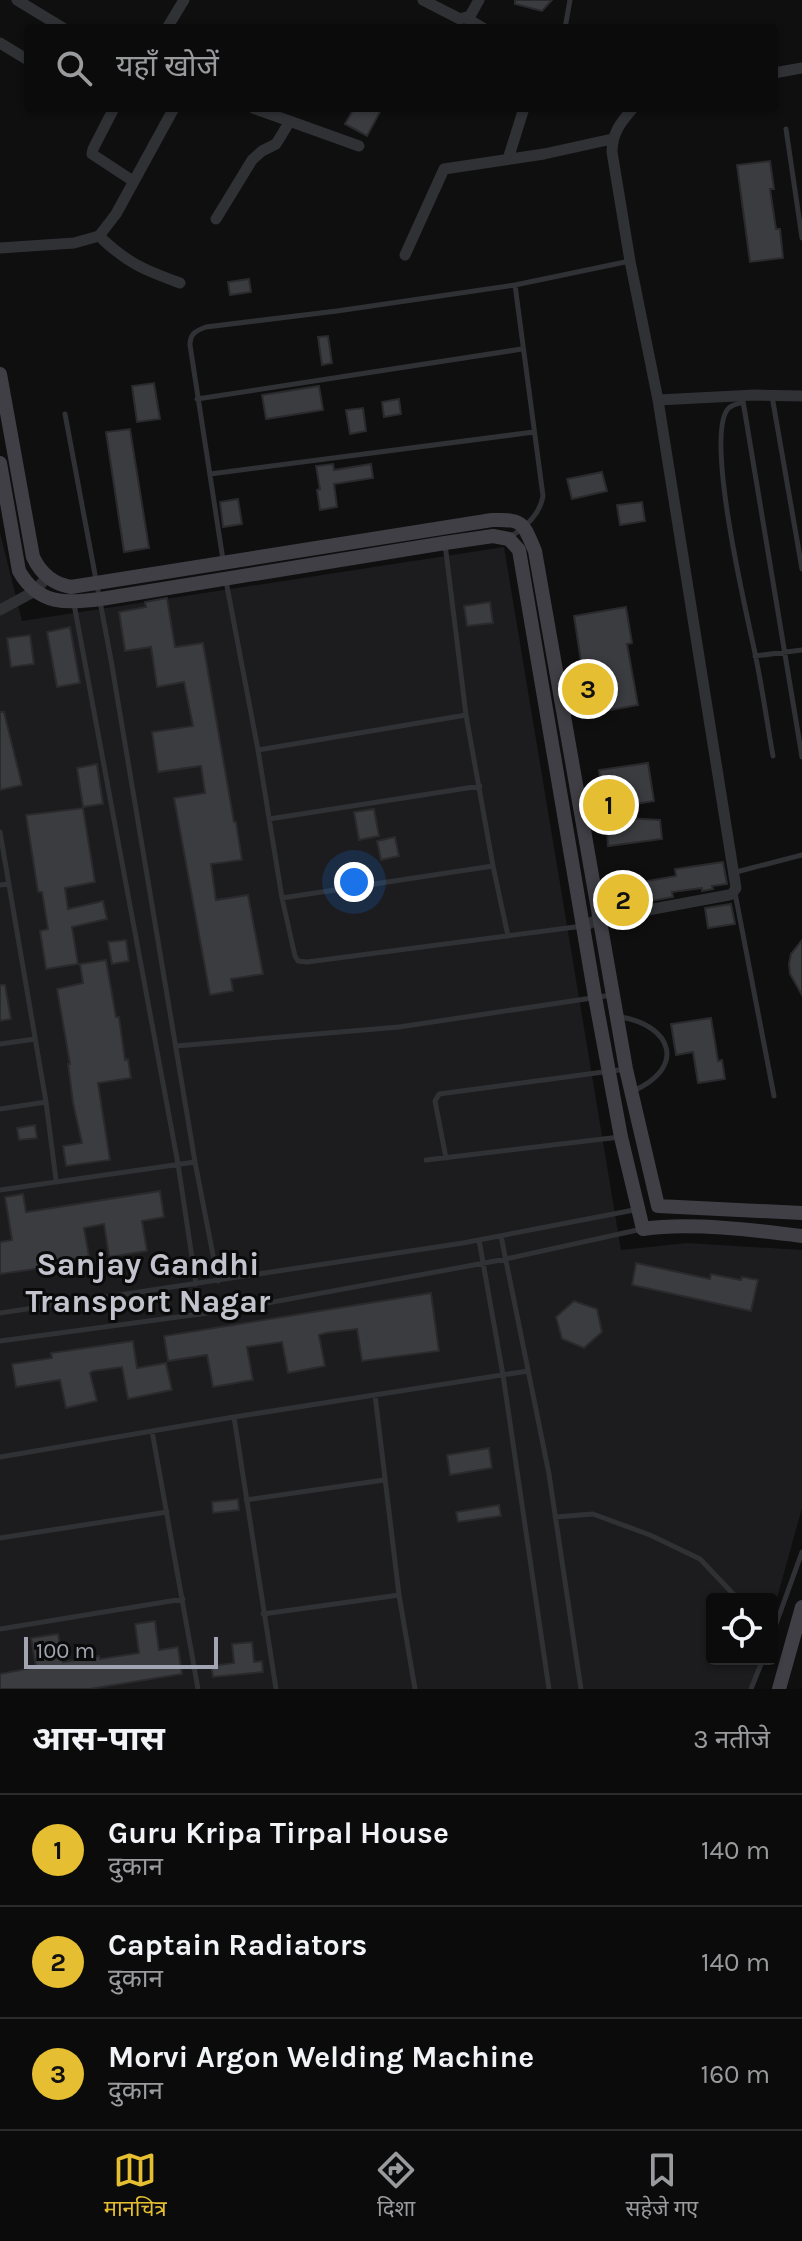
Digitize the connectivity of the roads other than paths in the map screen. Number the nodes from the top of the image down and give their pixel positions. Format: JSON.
{"nodes":[{"id":1,"x":17,"y":0,"type":"edge"},
{"id":2,"x":184,"y":0,"type":"edge"},
{"id":3,"x":423,"y":0,"type":"edge"},
{"id":4,"x":479,"y":0,"type":"edge"},
{"id":5,"x":570,"y":0,"type":"edge"},
{"id":6,"x":466,"y":18,"type":"junction"},
{"id":7,"x":56,"y":24,"type":"edge"},
{"id":8,"x":169,"y":24,"type":"edge"},
{"id":9,"x":476,"y":24,"type":"edge"},
{"id":10,"x":566,"y":24,"type":"edge"},
{"id":11,"x":0,"y":43,"type":"edge"},
{"id":12,"x":24,"y":58,"type":"edge"},
{"id":13,"x":802,"y":68,"type":"edge"},
{"id":14,"x":778,"y":72,"type":"edge"},
{"id":15,"x":112,"y":112,"type":"edge"},
{"id":16,"x":172,"y":112,"type":"edge"},
{"id":17,"x":264,"y":112,"type":"edge"},
{"id":18,"x":523,"y":112,"type":"edge"},
{"id":19,"x":630,"y":112,"type":"edge"},
{"id":20,"x":290,"y":121,"type":"junction"},
{"id":21,"x":786,"y":129,"type":"dead end"},
{"id":22,"x":612,"y":139,"type":"junction"},
{"id":23,"x":359,"y":146,"type":"dead end"},
{"id":24,"x":508,"y":159,"type":"junction"},
{"id":25,"x":133,"y":181,"type":"junction"},
{"id":26,"x":216,"y":219,"type":"dead end"},
{"id":27,"x":99,"y":236,"type":"junction"},
{"id":28,"x":802,"y":238,"type":"edge"},
{"id":29,"x":0,"y":248,"type":"edge"},
{"id":30,"x":405,"y":255,"type":"dead end"},
{"id":31,"x":630,"y":261,"type":"junction"},
{"id":32,"x":180,"y":283,"type":"dead end"},
{"id":33,"x":515,"y":285,"type":"junction"},
{"id":34,"x":522,"y":349,"type":"junction"},
{"id":35,"x":0,"y":374,"type":"edge"},
{"id":36,"x":772,"y":395,"type":"junction"},
{"id":37,"x":802,"y":396,"type":"edge"},
{"id":38,"x":197,"y":399,"type":"junction"},
{"id":39,"x":742,"y":399,"type":"junction"},
{"id":40,"x":658,"y":400,"type":"junction"},
{"id":41,"x":65,"y":414,"type":"dead end"},
{"id":42,"x":534,"y":432,"type":"junction"},
{"id":43,"x":0,"y":463,"type":"edge"},
{"id":44,"x":210,"y":474,"type":"junction"},
{"id":45,"x":5,"y":523,"type":"edge"},
{"id":46,"x":524,"y":527,"type":"junction"},
{"id":47,"x":509,"y":539,"type":"junction"},
{"id":48,"x":445,"y":543,"type":"junction"},
{"id":49,"x":223,"y":563,"type":"junction"},
{"id":50,"x":802,"y":569,"type":"edge"},
{"id":51,"x":47,"y":577,"type":"junction"},
{"id":52,"x":226,"y":578,"type":"junction"},
{"id":53,"x":97,"y":582,"type":"junction"},
{"id":54,"x":71,"y":587,"type":"junction"},
{"id":55,"x":35,"y":591,"type":"junction"},
{"id":56,"x":101,"y":599,"type":"junction"},
{"id":57,"x":74,"y":602,"type":"junction"},
{"id":58,"x":0,"y":610,"type":"edge"},
{"id":59,"x":802,"y":650,"type":"edge"},
{"id":60,"x":784,"y":652,"type":"junction"},
{"id":61,"x":755,"y":656,"type":"junction"},
{"id":62,"x":466,"y":715,"type":"junction"},
{"id":63,"x":258,"y":750,"type":"junction"},
{"id":64,"x":773,"y":756,"type":"dead end"},
{"id":65,"x":802,"y":757,"type":"edge"},
{"id":66,"x":480,"y":786,"type":"junction"},
{"id":67,"x":269,"y":819,"type":"junction"},
{"id":68,"x":0,"y":832,"type":"edge"},
{"id":69,"x":802,"y":855,"type":"edge"},
{"id":70,"x":493,"y":866,"type":"junction"},
{"id":71,"x":735,"y":872,"type":"junction"},
{"id":72,"x":9,"y":884,"type":"junction"},
{"id":73,"x":0,"y":885,"type":"edge"},
{"id":74,"x":735,"y":892,"type":"junction"},
{"id":75,"x":282,"y":898,"type":"junction"},
{"id":76,"x":599,"y":919,"type":"junction"},
{"id":77,"x":584,"y":926,"type":"junction"},
{"id":78,"x":508,"y":936,"type":"junction"},
{"id":79,"x":612,"y":994,"type":"junction"},
{"id":80,"x":595,"y":997,"type":"junction"},
{"id":81,"x":616,"y":1016,"type":"junction"},
{"id":82,"x":35,"y":1039,"type":"junction"},
{"id":83,"x":0,"y":1044,"type":"edge"},
{"id":84,"x":176,"y":1046,"type":"junction"},
{"id":85,"x":626,"y":1069,"type":"junction"},
{"id":86,"x":609,"y":1072,"type":"junction"},
{"id":87,"x":631,"y":1091,"type":"junction"},
{"id":88,"x":774,"y":1096,"type":"dead end"},
{"id":89,"x":46,"y":1102,"type":"junction"},
{"id":90,"x":0,"y":1109,"type":"edge"},
{"id":91,"x":621,"y":1137,"type":"junction"},
{"id":92,"x":446,"y":1158,"type":"junction"},
{"id":93,"x":426,"y":1160,"type":"dead end"},
{"id":94,"x":195,"y":1162,"type":"junction"},
{"id":95,"x":178,"y":1164,"type":"junction"},
{"id":96,"x":56,"y":1180,"type":"junction"},
{"id":97,"x":0,"y":1190,"type":"edge"},
{"id":98,"x":658,"y":1206,"type":"junction"},
{"id":99,"x":639,"y":1209,"type":"junction"},
{"id":100,"x":802,"y":1213,"type":"edge"},
{"id":101,"x":663,"y":1226,"type":"junction"},
{"id":102,"x":643,"y":1229,"type":"junction"},
{"id":103,"x":501,"y":1236,"type":"junction"},
{"id":104,"x":802,"y":1236,"type":"edge"},
{"id":105,"x":479,"y":1240,"type":"junction"},
{"id":106,"x":506,"y":1259,"type":"junction"},
{"id":107,"x":483,"y":1264,"type":"junction"},
{"id":108,"x":218,"y":1281,"type":"junction"},
{"id":109,"x":196,"y":1284,"type":"junction"},
{"id":110,"x":0,"y":1313,"type":"edge"},
{"id":111,"x":0,"y":1341,"type":"edge"},
{"id":112,"x":528,"y":1371,"type":"junction"},
{"id":113,"x":503,"y":1375,"type":"junction"},
{"id":114,"x":375,"y":1395,"type":"junction"},
{"id":115,"x":234,"y":1417,"type":"junction"},
{"id":116,"x":152,"y":1431,"type":"junction"},
{"id":117,"x":0,"y":1457,"type":"edge"},
{"id":118,"x":384,"y":1480,"type":"junction"},
{"id":119,"x":246,"y":1500,"type":"junction"},
{"id":120,"x":167,"y":1512,"type":"junction"},
{"id":121,"x":555,"y":1517,"type":"junction"},
{"id":122,"x":0,"y":1538,"type":"edge"},
{"id":123,"x":802,"y":1552,"type":"edge"},
{"id":124,"x":732,"y":1593,"type":"edge"},
{"id":125,"x":399,"y":1595,"type":"junction"},
{"id":126,"x":183,"y":1599,"type":"junction"},
{"id":127,"x":802,"y":1607,"type":"edge"},
{"id":128,"x":263,"y":1614,"type":"junction"},
{"id":129,"x":778,"y":1618,"type":"edge"},
{"id":130,"x":0,"y":1629,"type":"edge"},
{"id":131,"x":761,"y":1665,"type":"edge"},
{"id":132,"x":754,"y":1687,"type":"edge"},
{"id":133,"x":198,"y":1689,"type":"edge"},
{"id":134,"x":276,"y":1689,"type":"edge"},
{"id":135,"x":415,"y":1689,"type":"edge"},
{"id":136,"x":549,"y":1689,"type":"edge"},
{"id":137,"x":581,"y":1689,"type":"edge"},
{"id":138,"x":779,"y":1689,"type":"edge"}],
"edges":[{"from":1,"to":7,"type":"street"},
{"from":2,"to":8,"type":"street"},
{"from":3,"to":6,"type":"street"},
{"from":4,"to":6,"type":"street"},
{"from":5,"to":10,"type":"lane"},
{"from":6,"to":9,"type":"street"},
{"from":11,"to":12,"type":"street"},
{"from":13,"to":14,"type":"street"},
{"from":15,"to":25,"type":"street"},
{"from":16,"to":25,"type":"street"},
{"from":17,"to":20,"type":"street"},
{"from":18,"to":24,"type":"street"},
{"from":19,"to":22,"type":"street"},
{"from":20,"to":23,"type":"street"},
{"from":20,"to":26,"type":"street"},
{"from":21,"to":28,"type":"lane"},
{"from":22,"to":24,"type":"street"},
{"from":22,"to":31,"type":"street"},
{"from":24,"to":30,"type":"street"},
{"from":25,"to":27,"type":"street"},
{"from":27,"to":29,"type":"street"},
{"from":27,"to":32,"type":"street"},
{"from":31,"to":33,"type":"lane"},
{"from":31,"to":40,"type":"street"},
{"from":33,"to":34,"type":"lane"},
{"from":33,"to":38,"type":"lane"},
{"from":34,"to":38,"type":"lane"},
{"from":34,"to":42,"type":"lane"},
{"from":35,"to":51,"type":"main road"},
{"from":36,"to":37,"type":"street"},
{"from":36,"to":39,"type":"street"},
{"from":36,"to":50,"type":"lane"},
{"from":38,"to":44,"type":"lane"},
{"from":39,"to":40,"type":"street"},
{"from":39,"to":60,"type":"lane"},
{"from":39,"to":61,"type":"lane"},
{"from":40,"to":71,"type":"street"},
{"from":41,"to":53,"type":"lane"},
{"from":42,"to":44,"type":"lane"},
{"from":42,"to":46,"type":"lane"},
{"from":43,"to":45,"type":"main road"},
{"from":44,"to":49,"type":"lane"},
{"from":45,"to":55,"type":"main road"},
{"from":46,"to":47,"type":"lane"},
{"from":46,"to":49,"type":"main road"},
{"from":46,"to":76,"type":"main road"},
{"from":47,"to":48,"type":"main road"},
{"from":47,"to":77,"type":"main road"},
{"from":48,"to":52,"type":"main road"},
{"from":48,"to":62,"type":"lane"},
{"from":49,"to":52,"type":"lane"},
{"from":49,"to":53,"type":"main road"},
{"from":51,"to":54,"type":"main road"},
{"from":51,"to":55,"type":"street"},
{"from":52,"to":56,"type":"main road"},
{"from":52,"to":63,"type":"lane"},
{"from":53,"to":54,"type":"main road"},
{"from":53,"to":56,"type":"lane"},
{"from":54,"to":57,"type":"lane"},
{"from":55,"to":57,"type":"main road"},
{"from":55,"to":58,"type":"street"},
{"from":56,"to":57,"type":"main road"},
{"from":56,"to":84,"type":"lane"},
{"from":57,"to":95,"type":"lane"},
{"from":59,"to":60,"type":"lane"},
{"from":60,"to":61,"type":"lane"},
{"from":60,"to":65,"type":"lane"},
{"from":61,"to":64,"type":"lane"},
{"from":62,"to":63,"type":"lane"},
{"from":62,"to":66,"type":"lane"},
{"from":63,"to":67,"type":"lane"},
{"from":66,"to":67,"type":"lane"},
{"from":66,"to":70,"type":"lane"},
{"from":67,"to":75,"type":"lane"},
{"from":68,"to":72,"type":"lane"},
{"from":69,"to":71,"type":"lane"},
{"from":70,"to":75,"type":"lane"},
{"from":70,"to":78,"type":"lane"},
{"from":71,"to":74,"type":"street"},
{"from":72,"to":73,"type":"lane"},
{"from":72,"to":82,"type":"lane"},
{"from":74,"to":76,"type":"street"},
{"from":74,"to":88,"type":"lane"},
{"from":75,"to":78,"type":"lane"},
{"from":76,"to":77,"type":"street"},
{"from":76,"to":79,"type":"main road"},
{"from":77,"to":78,"type":"lane"},
{"from":77,"to":80,"type":"main road"},
{"from":79,"to":80,"type":"lane"},
{"from":79,"to":81,"type":"main road"},
{"from":80,"to":84,"type":"lane"},
{"from":80,"to":86,"type":"main road"},
{"from":81,"to":85,"type":"main road"},
{"from":81,"to":87,"type":"lane"},
{"from":82,"to":83,"type":"lane"},
{"from":82,"to":89,"type":"lane"},
{"from":84,"to":94,"type":"lane"},
{"from":85,"to":86,"type":"lane"},
{"from":85,"to":87,"type":"main road"},
{"from":86,"to":91,"type":"main road"},
{"from":86,"to":92,"type":"lane"},
{"from":87,"to":98,"type":"main road"},
{"from":89,"to":90,"type":"lane"},
{"from":89,"to":96,"type":"lane"},
{"from":91,"to":92,"type":"lane"},
{"from":91,"to":99,"type":"main road"},
{"from":92,"to":93,"type":"lane"},
{"from":94,"to":95,"type":"lane"},
{"from":94,"to":108,"type":"lane"},
{"from":95,"to":96,"type":"lane"},
{"from":95,"to":109,"type":"lane"},
{"from":96,"to":97,"type":"lane"},
{"from":98,"to":99,"type":"main road"},
{"from":98,"to":100,"type":"main road"},
{"from":98,"to":101,"type":"main road"},
{"from":99,"to":102,"type":"main road"},
{"from":99,"to":103,"type":"lane"},
{"from":101,"to":102,"type":"main road"},
{"from":101,"to":104,"type":"main road"},
{"from":102,"to":106,"type":"lane"},
{"from":103,"to":105,"type":"lane"},
{"from":103,"to":106,"type":"lane"},
{"from":105,"to":107,"type":"lane"},
{"from":105,"to":108,"type":"lane"},
{"from":106,"to":107,"type":"lane"},
{"from":106,"to":112,"type":"lane"},
{"from":107,"to":111,"type":"lane"},
{"from":107,"to":113,"type":"lane"},
{"from":108,"to":109,"type":"lane"},
{"from":109,"to":110,"type":"lane"},
{"from":112,"to":113,"type":"lane"},
{"from":112,"to":121,"type":"lane"},
{"from":113,"to":114,"type":"lane"},
{"from":113,"to":136,"type":"lane"},
{"from":114,"to":115,"type":"lane"},
{"from":114,"to":118,"type":"lane"},
{"from":115,"to":116,"type":"lane"},
{"from":115,"to":119,"type":"lane"},
{"from":116,"to":117,"type":"lane"},
{"from":116,"to":120,"type":"lane"},
{"from":118,"to":119,"type":"lane"},
{"from":118,"to":125,"type":"lane"},
{"from":119,"to":128,"type":"lane"},
{"from":120,"to":122,"type":"lane"},
{"from":120,"to":126,"type":"lane"},
{"from":121,"to":124,"type":"lane"},
{"from":121,"to":137,"type":"lane"},
{"from":123,"to":129,"type":"lane"},
{"from":125,"to":128,"type":"lane"},
{"from":125,"to":135,"type":"lane"},
{"from":126,"to":130,"type":"lane"},
{"from":126,"to":133,"type":"lane"},
{"from":127,"to":138,"type":"main road"},
{"from":128,"to":134,"type":"lane"},
{"from":131,"to":132,"type":"lane"}]}
